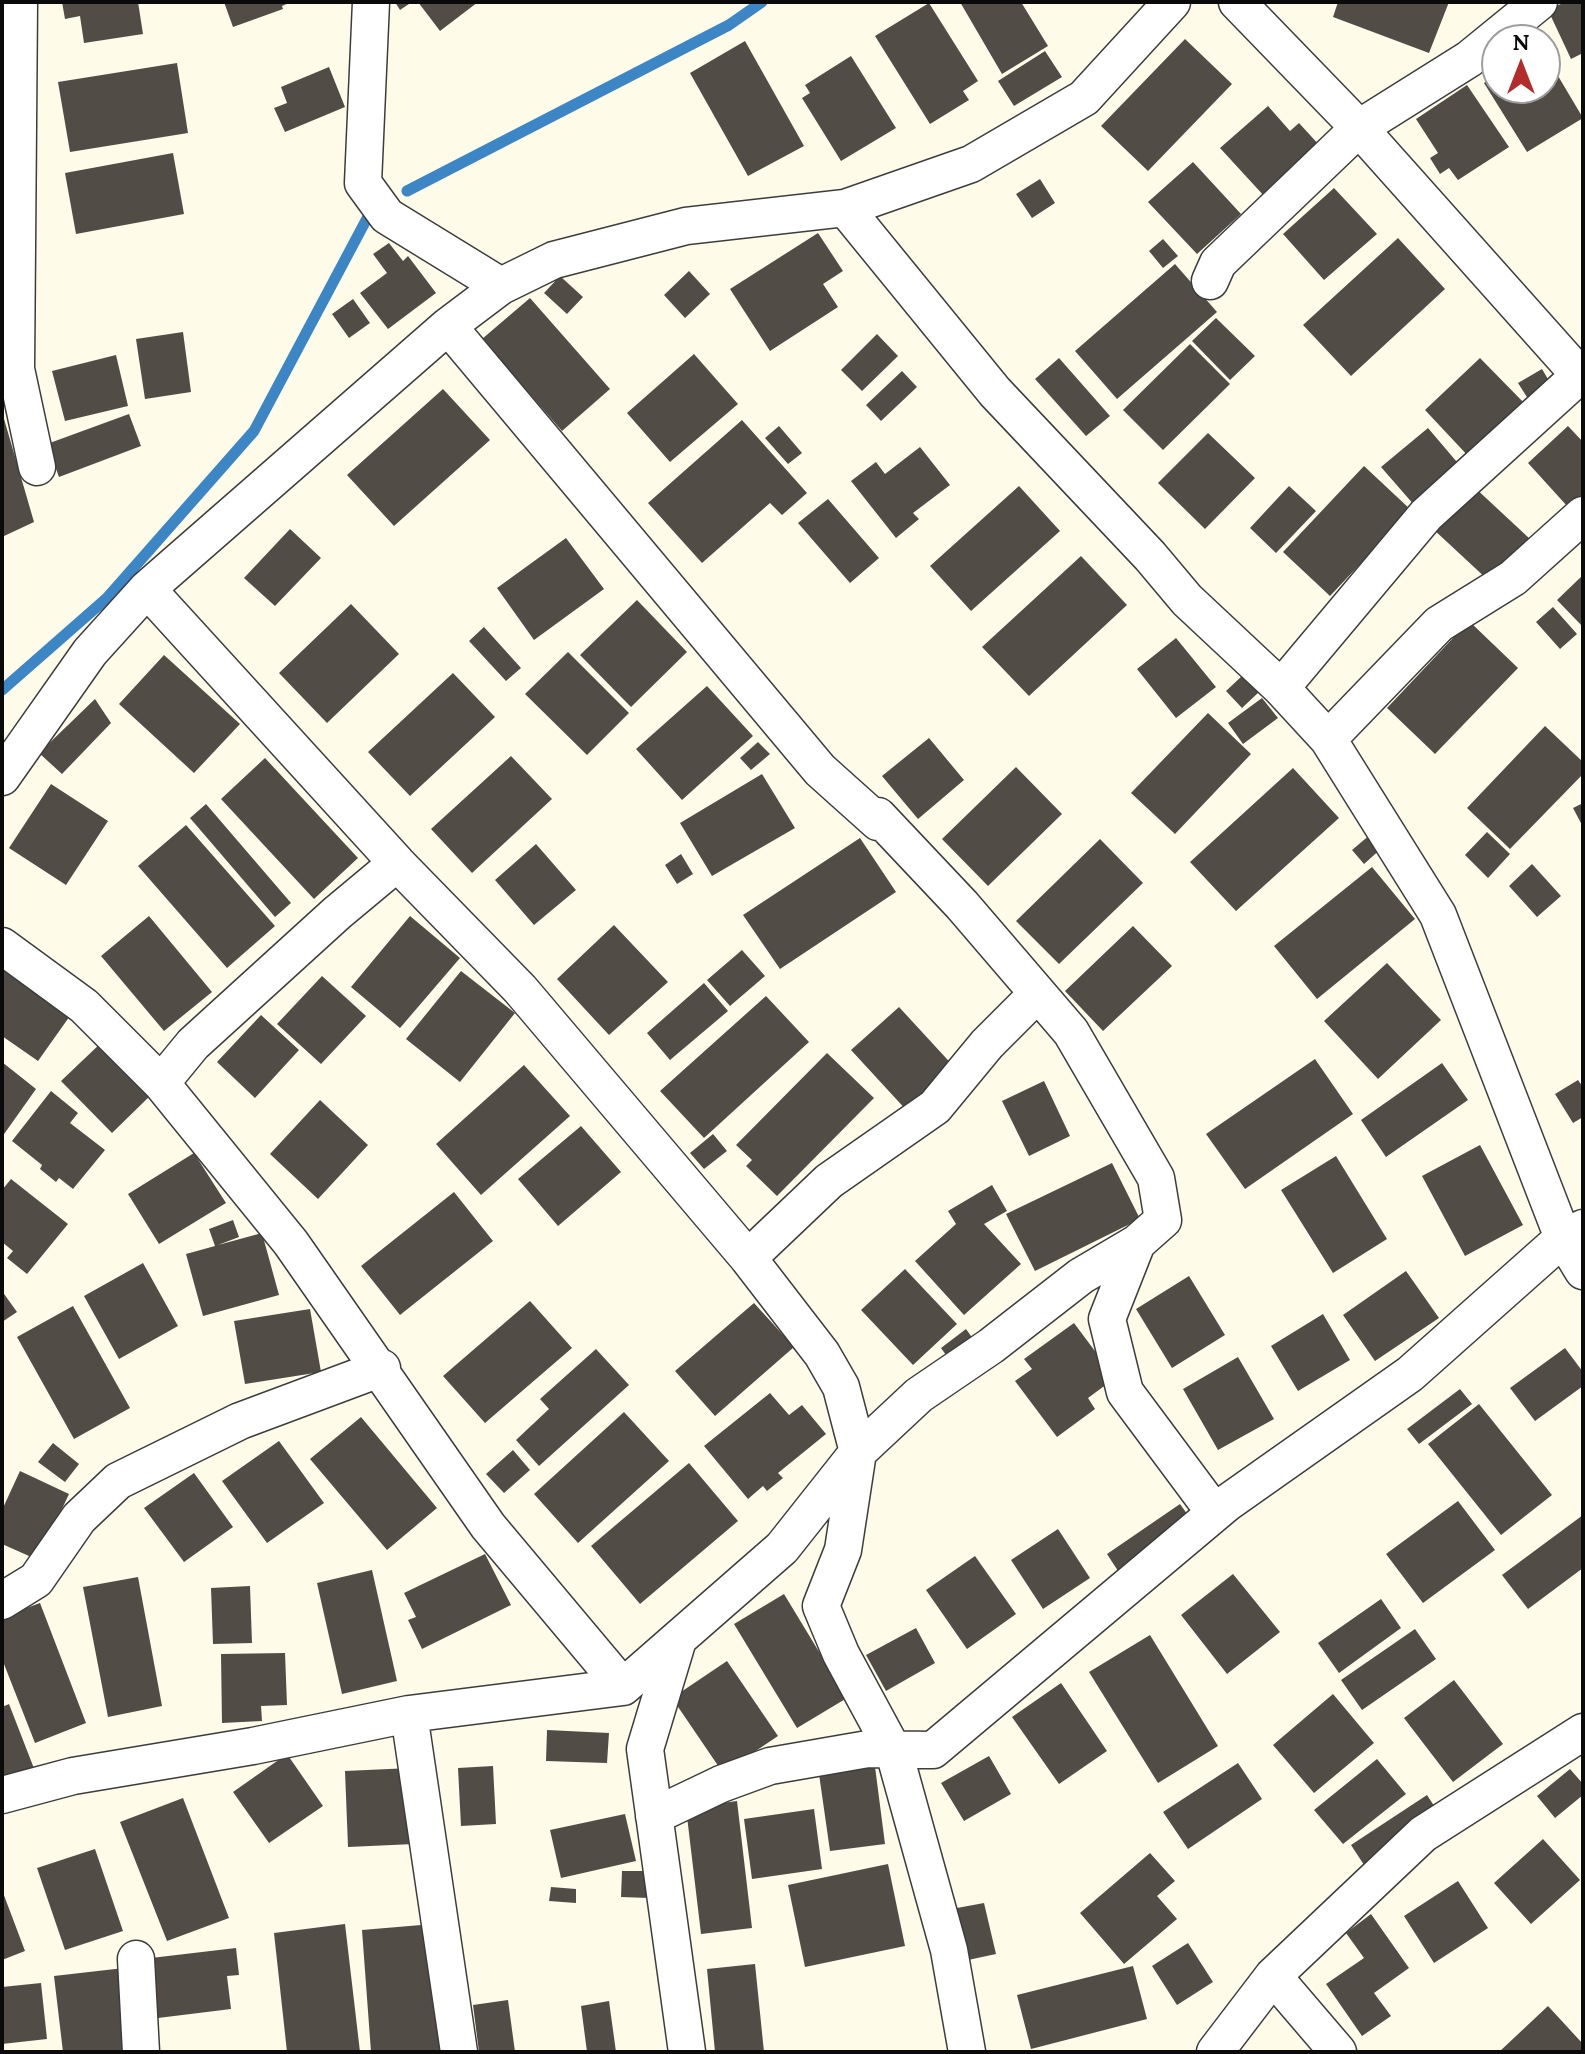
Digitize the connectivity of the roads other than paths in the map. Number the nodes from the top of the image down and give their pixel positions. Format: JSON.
{"nodes":[{"id":1,"x":371,"y":2,"type":"edge"},
{"id":2,"x":1172,"y":2,"type":"edge"},
{"id":3,"x":1237,"y":2,"type":"edge"},
{"id":4,"x":1539,"y":2,"type":"edge"},
{"id":5,"x":13,"y":21,"type":"edge"},
{"id":6,"x":1359,"y":128,"type":"junction"},
{"id":7,"x":845,"y":208,"type":"junction"},
{"id":8,"x":1210,"y":281,"type":"dead end"},
{"id":9,"x":501,"y":286,"type":"junction"},
{"id":10,"x":448,"y":326,"type":"junction"},
{"id":11,"x":1581,"y":377,"type":"edge"},
{"id":12,"x":37,"y":467,"type":"dead end"},
{"id":13,"x":1583,"y":515,"type":"edge"},
{"id":14,"x":147,"y":589,"type":"junction"},
{"id":15,"x":1281,"y":688,"type":"junction"},
{"id":16,"x":1328,"y":739,"type":"junction"},
{"id":17,"x":2,"y":777,"type":"edge"},
{"id":18,"x":397,"y":863,"type":"junction"},
{"id":19,"x":2,"y":946,"type":"edge"},
{"id":20,"x":1037,"y":994,"type":"junction"},
{"id":21,"x":161,"y":1083,"type":"junction"},
{"id":22,"x":1573,"y":1233,"type":"edge"},
{"id":23,"x":1137,"y":1243,"type":"junction"},
{"id":24,"x":748,"y":1258,"type":"junction"},
{"id":25,"x":1583,"y":1271,"type":"edge"},
{"id":26,"x":382,"y":1368,"type":"junction"},
{"id":27,"x":858,"y":1452,"type":"junction"},
{"id":28,"x":1215,"y":1513,"type":"junction"},
{"id":29,"x":2,"y":1601,"type":"edge"},
{"id":30,"x":677,"y":1643,"type":"junction"},
{"id":31,"x":623,"y":1687,"type":"junction"},
{"id":32,"x":409,"y":1714,"type":"junction"},
{"id":33,"x":1583,"y":1732,"type":"edge"},
{"id":34,"x":894,"y":1752,"type":"junction"},
{"id":35,"x":2,"y":1795,"type":"edge"},
{"id":36,"x":654,"y":1816,"type":"junction"},
{"id":37,"x":136,"y":1959,"type":"dead end"},
{"id":38,"x":1273,"y":1976,"type":"junction"},
{"id":39,"x":141,"y":2052,"type":"edge"},
{"id":40,"x":459,"y":2052,"type":"edge"},
{"id":41,"x":687,"y":2052,"type":"edge"},
{"id":42,"x":967,"y":2052,"type":"edge"},
{"id":43,"x":1215,"y":2052,"type":"edge"},
{"id":44,"x":1338,"y":2052,"type":"edge"}],
"edges":[{"from":1,"to":9,"type":"street"},
{"from":2,"to":7,"type":"street"},
{"from":3,"to":6,"type":"street"},
{"from":4,"to":6,"type":"street"},
{"from":5,"to":12,"type":"street"},
{"from":6,"to":8,"type":"street"},
{"from":6,"to":11,"type":"street"},
{"from":7,"to":9,"type":"street"},
{"from":7,"to":15,"type":"street"},
{"from":9,"to":10,"type":"street"},
{"from":10,"to":14,"type":"street"},
{"from":10,"to":20,"type":"street"},
{"from":11,"to":15,"type":"street"},
{"from":13,"to":16,"type":"street"},
{"from":14,"to":17,"type":"street"},
{"from":14,"to":18,"type":"street"},
{"from":15,"to":16,"type":"street"},
{"from":16,"to":22,"type":"street"},
{"from":18,"to":21,"type":"street"},
{"from":18,"to":24,"type":"street"},
{"from":19,"to":21,"type":"street"},
{"from":20,"to":23,"type":"street"},
{"from":20,"to":24,"type":"street"},
{"from":21,"to":26,"type":"street"},
{"from":22,"to":25,"type":"street"},
{"from":22,"to":28,"type":"street"},
{"from":23,"to":27,"type":"street"},
{"from":23,"to":28,"type":"street"},
{"from":24,"to":27,"type":"street"},
{"from":26,"to":29,"type":"street"},
{"from":26,"to":31,"type":"street"},
{"from":27,"to":30,"type":"street"},
{"from":27,"to":34,"type":"street"},
{"from":28,"to":34,"type":"street"},
{"from":30,"to":31,"type":"street"},
{"from":30,"to":36,"type":"street"},
{"from":31,"to":32,"type":"street"},
{"from":32,"to":35,"type":"street"},
{"from":32,"to":40,"type":"street"},
{"from":33,"to":38,"type":"street"},
{"from":34,"to":36,"type":"street"},
{"from":34,"to":42,"type":"street"},
{"from":36,"to":41,"type":"street"},
{"from":37,"to":39,"type":"street"},
{"from":38,"to":43,"type":"street"},
{"from":38,"to":44,"type":"street"}]}
